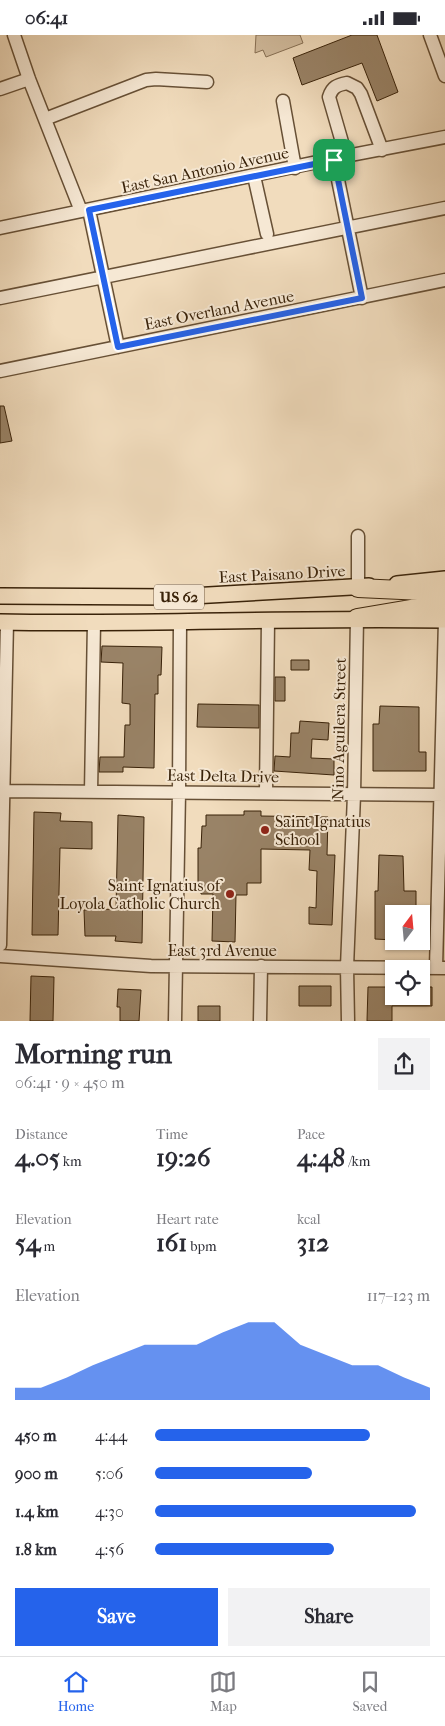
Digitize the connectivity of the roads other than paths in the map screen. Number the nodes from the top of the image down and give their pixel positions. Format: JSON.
{"nodes":[{"id":1,"x":14,"y":35,"type":"edge"},
{"id":2,"x":430,"y":35,"type":"edge"},
{"id":3,"x":440,"y":50,"type":"edge"},
{"id":4,"x":445,"y":76,"type":"edge"},
{"id":5,"x":29,"y":79,"type":"junction"},
{"id":6,"x":208,"y":82,"type":"dead end"},
{"id":7,"x":0,"y":89,"type":"edge"},
{"id":8,"x":283,"y":101,"type":"dead end"},
{"id":9,"x":45,"y":119,"type":"junction"},
{"id":10,"x":445,"y":137,"type":"edge"},
{"id":11,"x":382,"y":150,"type":"junction"},
{"id":12,"x":340,"y":158,"type":"junction"},
{"id":13,"x":295,"y":168,"type":"junction"},
{"id":14,"x":254,"y":176,"type":"junction"},
{"id":15,"x":445,"y":208,"type":"edge"},
{"id":16,"x":85,"y":211,"type":"junction"},
{"id":17,"x":0,"y":228,"type":"edge"},
{"id":18,"x":348,"y":228,"type":"junction"},
{"id":19,"x":267,"y":234,"type":"dead end"},
{"id":20,"x":103,"y":276,"type":"junction"},
{"id":21,"x":445,"y":280,"type":"edge"},
{"id":22,"x":0,"y":298,"type":"edge"},
{"id":23,"x":362,"y":298,"type":"junction"},
{"id":24,"x":118,"y":347,"type":"junction"},
{"id":25,"x":0,"y":371,"type":"edge"},
{"id":26,"x":358,"y":536,"type":"dead end"},
{"id":27,"x":445,"y":579,"type":"edge"},
{"id":28,"x":358,"y":587,"type":"junction"},
{"id":29,"x":445,"y":591,"type":"edge"},
{"id":30,"x":0,"y":596,"type":"edge"},
{"id":31,"x":445,"y":605,"type":"edge"},
{"id":32,"x":357,"y":618,"type":"junction"},
{"id":33,"x":268,"y":620,"type":"junction"},
{"id":34,"x":445,"y":620,"type":"edge"},
{"id":35,"x":3,"y":622,"type":"edge"},
{"id":36,"x":94,"y":622,"type":"junction"},
{"id":37,"x":180,"y":622,"type":"junction"},
{"id":38,"x":2,"y":791,"type":"edge"},
{"id":39,"x":90,"y":792,"type":"junction"},
{"id":40,"x":179,"y":792,"type":"junction"},
{"id":41,"x":266,"y":793,"type":"junction"},
{"id":42,"x":354,"y":795,"type":"junction"},
{"id":43,"x":442,"y":795,"type":"edge"},
{"id":44,"x":1,"y":892,"type":"edge"},
{"id":45,"x":0,"y":945,"type":"edge"},
{"id":46,"x":0,"y":956,"type":"edge"},
{"id":47,"x":176,"y":966,"type":"junction"},
{"id":48,"x":261,"y":966,"type":"junction"},
{"id":49,"x":348,"y":967,"type":"junction"},
{"id":50,"x":441,"y":968,"type":"edge"},
{"id":51,"x":175,"y":1021,"type":"edge"},
{"id":52,"x":260,"y":1021,"type":"edge"},
{"id":53,"x":348,"y":1021,"type":"edge"}],
"edges":[{"from":1,"to":5,"type":"street"},
{"from":2,"to":3,"type":"street"},
{"from":3,"to":4,"type":"street"},
{"from":5,"to":7,"type":"street"},
{"from":5,"to":9,"type":"street"},
{"from":6,"to":9,"type":"street"},
{"from":8,"to":13,"type":"street"},
{"from":9,"to":16,"type":"street"},
{"from":10,"to":11,"type":"street","name":"East San Antonio Avenue"},
{"from":11,"to":12,"type":"street","name":"East San Antonio Avenue"},
{"from":11,"to":12,"type":"street"},
{"from":12,"to":13,"type":"street","name":"East San Antonio Avenue"},
{"from":12,"to":18,"type":"street"},
{"from":13,"to":14,"type":"street","name":"East San Antonio Avenue"},
{"from":14,"to":16,"type":"street","name":"East San Antonio Avenue"},
{"from":14,"to":19,"type":"street"},
{"from":15,"to":18,"type":"street"},
{"from":16,"to":17,"type":"street","name":"East San Antonio Avenue"},
{"from":16,"to":20,"type":"street"},
{"from":18,"to":20,"type":"street"},
{"from":18,"to":23,"type":"street"},
{"from":20,"to":22,"type":"street"},
{"from":20,"to":24,"type":"street"},
{"from":21,"to":23,"type":"street","name":"East Overland Avenue"},
{"from":23,"to":24,"type":"street","name":"East Overland Avenue"},
{"from":24,"to":25,"type":"street","name":"East Overland Avenue"},
{"from":26,"to":28,"type":"street"},
{"from":27,"to":28,"type":"main road","name":"East Paisano Drive","number":"US 62"},
{"from":28,"to":29,"type":"highway"},
{"from":28,"to":30,"type":"main road","name":"East Paisano Drive","number":"US 62"},
{"from":31,"to":32,"type":"highway"},
{"from":32,"to":33,"type":"main road","number":"US 62"},
{"from":32,"to":34,"type":"main road","number":"US 62"},
{"from":32,"to":42,"type":"street","name":"Nino Aguilera Street"},
{"from":33,"to":37,"type":"main road","number":"US 62"},
{"from":33,"to":41,"type":"street"},
{"from":34,"to":43,"type":"street"},
{"from":35,"to":36,"type":"main road","number":"US 62"},
{"from":35,"to":38,"type":"street"},
{"from":36,"to":37,"type":"main road","number":"US 62"},
{"from":36,"to":39,"type":"street"},
{"from":37,"to":40,"type":"street"},
{"from":38,"to":39,"type":"street","name":"East Delta Drive"},
{"from":38,"to":44,"type":"street"},
{"from":39,"to":40,"type":"street","name":"East Delta Drive"},
{"from":40,"to":41,"type":"street","name":"East Delta Drive"},
{"from":40,"to":47,"type":"street"},
{"from":41,"to":42,"type":"street","name":"East Delta Drive"},
{"from":42,"to":43,"type":"street","name":"East Delta Drive"},
{"from":42,"to":49,"type":"street","name":"Nino Aguilera Street"},
{"from":43,"to":50,"type":"street"},
{"from":44,"to":45,"type":"street"},
{"from":46,"to":47,"type":"street","name":"East 3rd Avenue"},
{"from":47,"to":48,"type":"street","name":"East 3rd Avenue"},
{"from":47,"to":51,"type":"street"},
{"from":48,"to":49,"type":"street","name":"East 3rd Avenue"},
{"from":48,"to":52,"type":"street"},
{"from":49,"to":50,"type":"street","name":"East 3rd Avenue"},
{"from":49,"to":53,"type":"street","name":"Nino Aguilera Street"}]}
